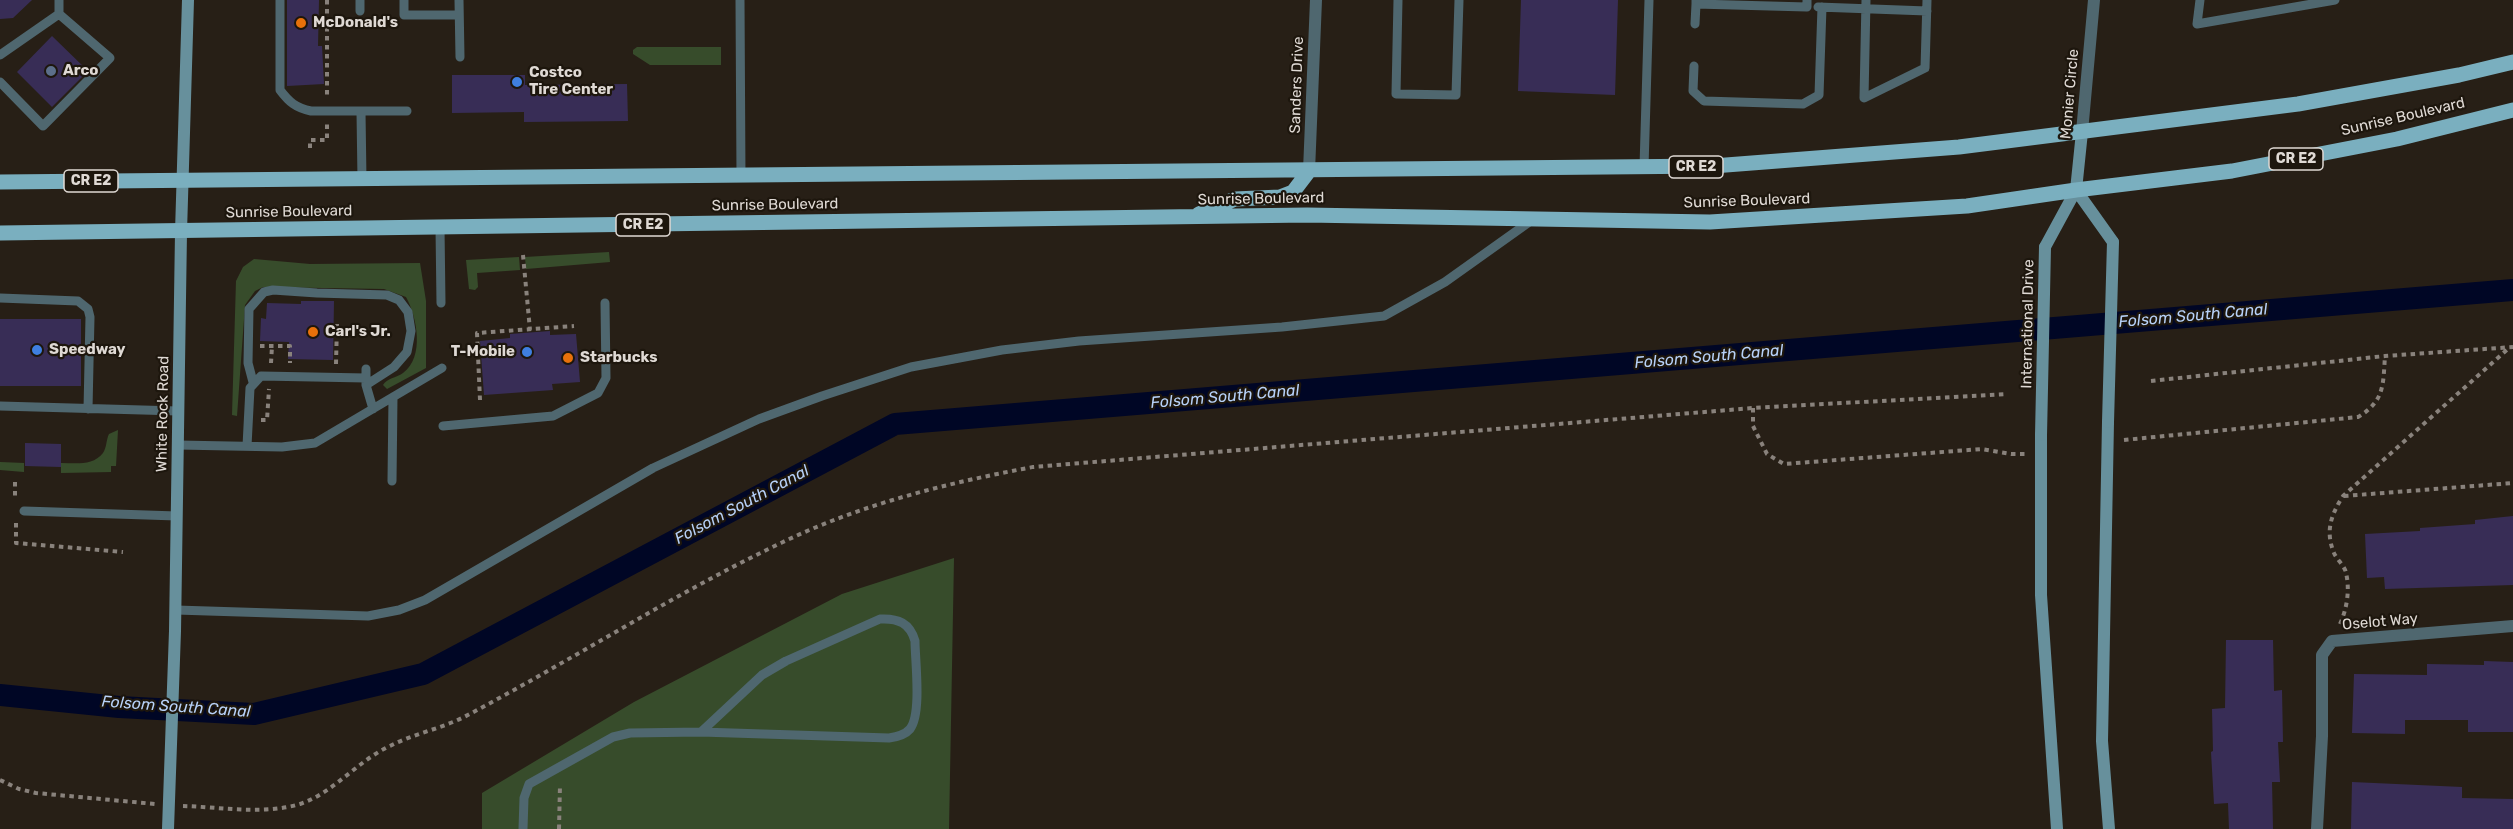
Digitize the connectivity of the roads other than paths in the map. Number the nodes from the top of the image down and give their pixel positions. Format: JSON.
{"nodes":[{"id":1,"x":59,"y":0,"type":"edge"},
{"id":2,"x":188,"y":0,"type":"edge"},
{"id":3,"x":280,"y":0,"type":"edge"},
{"id":4,"x":360,"y":0,"type":"edge"},
{"id":5,"x":404,"y":0,"type":"edge"},
{"id":6,"x":459,"y":0,"type":"edge"},
{"id":7,"x":740,"y":0,"type":"edge"},
{"id":8,"x":1316,"y":0,"type":"edge"},
{"id":9,"x":1398,"y":0,"type":"edge"},
{"id":10,"x":1459,"y":0,"type":"edge"},
{"id":11,"x":1649,"y":0,"type":"edge"},
{"id":12,"x":1927,"y":0,"type":"edge"},
{"id":13,"x":2094,"y":0,"type":"edge"},
{"id":14,"x":2200,"y":0,"type":"edge"},
{"id":15,"x":2335,"y":0,"type":"edge"},
{"id":16,"x":1696,"y":2,"type":"edge"},
{"id":17,"x":1807,"y":3,"type":"edge"},
{"id":18,"x":1866,"y":4,"type":"edge"},
{"id":19,"x":1822,"y":7,"type":"junction"},
{"id":20,"x":360,"y":11,"type":"dead end"},
{"id":21,"x":1927,"y":11,"type":"junction"},
{"id":22,"x":59,"y":14,"type":"junction"},
{"id":23,"x":459,"y":15,"type":"junction"},
{"id":24,"x":1695,"y":24,"type":"dead end"},
{"id":25,"x":0,"y":55,"type":"edge"},
{"id":26,"x":460,"y":57,"type":"dead end"},
{"id":27,"x":2513,"y":62,"type":"edge"},
{"id":28,"x":1694,"y":66,"type":"dead end"},
{"id":29,"x":0,"y":82,"type":"edge"},
{"id":30,"x":2513,"y":110,"type":"edge"},
{"id":31,"x":407,"y":111,"type":"dead end"},
{"id":32,"x":361,"y":112,"type":"junction"},
{"id":33,"x":2082,"y":132,"type":"junction"},
{"id":34,"x":1644,"y":167,"type":"junction"},
{"id":35,"x":1309,"y":171,"type":"junction"},
{"id":36,"x":741,"y":176,"type":"junction"},
{"id":37,"x":362,"y":180,"type":"junction"},
{"id":38,"x":182,"y":181,"type":"junction"},
{"id":39,"x":0,"y":182,"type":"edge"},
{"id":40,"x":2076,"y":190,"type":"junction"},
{"id":41,"x":1191,"y":217,"type":"junction"},
{"id":42,"x":1532,"y":220,"type":"junction"},
{"id":43,"x":440,"y":228,"type":"junction"},
{"id":44,"x":181,"y":232,"type":"junction"},
{"id":45,"x":0,"y":233,"type":"edge"},
{"id":46,"x":0,"y":298,"type":"edge"},
{"id":47,"x":441,"y":303,"type":"dead end"},
{"id":48,"x":605,"y":303,"type":"dead end"},
{"id":49,"x":442,"y":368,"type":"dead end"},
{"id":50,"x":366,"y":377,"type":"junction"},
{"id":51,"x":254,"y":382,"type":"junction"},
{"id":52,"x":393,"y":397,"type":"junction"},
{"id":53,"x":0,"y":406,"type":"edge"},
{"id":54,"x":373,"y":408,"type":"junction"},
{"id":55,"x":88,"y":409,"type":"junction"},
{"id":56,"x":178,"y":411,"type":"junction"},
{"id":57,"x":443,"y":426,"type":"dead end"},
{"id":58,"x":178,"y":445,"type":"junction"},
{"id":59,"x":247,"y":446,"type":"junction"},
{"id":60,"x":392,"y":481,"type":"dead end"},
{"id":61,"x":20,"y":512,"type":"road end"},
{"id":62,"x":177,"y":516,"type":"junction"},
{"id":63,"x":176,"y":609,"type":"junction"},
{"id":64,"x":2513,"y":626,"type":"edge"},
{"id":65,"x":701,"y":732,"type":"junction"},
{"id":66,"x":168,"y":829,"type":"edge"},
{"id":67,"x":524,"y":829,"type":"edge"},
{"id":68,"x":2057,"y":829,"type":"edge"},
{"id":69,"x":2109,"y":829,"type":"edge"},
{"id":70,"x":2316,"y":829,"type":"edge"}],
"edges":[{"from":1,"to":22,"type":"lane"},
{"from":2,"to":38,"type":"main road","name":"White Rock Road"},
{"from":3,"to":32,"type":"lane"},
{"from":4,"to":20,"type":"lane"},
{"from":5,"to":23,"type":"lane"},
{"from":6,"to":23,"type":"lane"},
{"from":7,"to":36,"type":"lane"},
{"from":8,"to":35,"type":"street","name":"Sanders Drive"},
{"from":9,"to":10,"type":"lane"},
{"from":11,"to":34,"type":"lane"},
{"from":12,"to":21,"type":"lane"},
{"from":13,"to":33,"type":"street","name":"Monier Circle"},
{"from":14,"to":15,"type":"lane"},
{"from":16,"to":17,"type":"lane"},
{"from":16,"to":24,"type":"lane"},
{"from":17,"to":19,"type":"lane"},
{"from":18,"to":19,"type":"lane"},
{"from":18,"to":21,"type":"lane"},
{"from":18,"to":21,"type":"lane"},
{"from":19,"to":28,"type":"lane"},
{"from":22,"to":25,"type":"lane"},
{"from":22,"to":29,"type":"lane"},
{"from":23,"to":26,"type":"lane"},
{"from":27,"to":33,"type":"main road","name":"Sunrise Boulevard","number":"CR E2"},
{"from":30,"to":40,"type":"main road","name":"Sunrise Boulevard","number":"CR E2"},
{"from":31,"to":32,"type":"lane"},
{"from":32,"to":37,"type":"lane"},
{"from":33,"to":34,"type":"main road","name":"Sunrise Boulevard","number":"CR E2"},
{"from":33,"to":40,"type":"main road","name":"Monier Circle"},
{"from":34,"to":35,"type":"main road","name":"Sunrise Boulevard","number":"CR E2"},
{"from":35,"to":36,"type":"main road","name":"Sunrise Boulevard","number":"CR E2"},
{"from":35,"to":41,"type":"main road"},
{"from":36,"to":37,"type":"main road","name":"Sunrise Boulevard","number":"CR E2"},
{"from":37,"to":38,"type":"main road","name":"Sunrise Boulevard","number":"CR E2"},
{"from":38,"to":39,"type":"main road","name":"Sunrise Boulevard","number":"CR E2"},
{"from":38,"to":44,"type":"main road","name":"White Rock Road"},
{"from":40,"to":42,"type":"main road","name":"Sunrise Boulevard","number":"CR E2"},
{"from":40,"to":68,"type":"main road","name":"International Drive","bridge":true},
{"from":40,"to":69,"type":"main road","bridge":true},
{"from":41,"to":42,"type":"main road","name":"Sunrise Boulevard","number":"CR E2"},
{"from":41,"to":43,"type":"main road","name":"Sunrise Boulevard","number":"CR E2"},
{"from":42,"to":63,"type":"lane"},
{"from":43,"to":44,"type":"main road","name":"Sunrise Boulevard","number":"CR E2"},
{"from":43,"to":47,"type":"lane"},
{"from":44,"to":45,"type":"main road","name":"Sunrise Boulevard","number":"CR E2"},
{"from":44,"to":56,"type":"main road","name":"White Rock Road"},
{"from":46,"to":55,"type":"lane"},
{"from":48,"to":57,"type":"lane"},
{"from":49,"to":52,"type":"lane"},
{"from":50,"to":51,"type":"lane"},
{"from":50,"to":51,"type":"lane"},
{"from":50,"to":54,"type":"lane"},
{"from":51,"to":59,"type":"lane"},
{"from":52,"to":54,"type":"lane"},
{"from":52,"to":60,"type":"lane"},
{"from":53,"to":55,"type":"lane"},
{"from":54,"to":59,"type":"lane"},
{"from":55,"to":56,"type":"lane"},
{"from":56,"to":58,"type":"main road","name":"White Rock Road"},
{"from":58,"to":59,"type":"lane"},
{"from":58,"to":62,"type":"main road","name":"White Rock Road"},
{"from":61,"to":62,"type":"lane"},
{"from":62,"to":63,"type":"main road","name":"White Rock Road"},
{"from":63,"to":66,"type":"main road","name":"White Rock Road"},
{"from":64,"to":70,"type":"street","name":"Oselot Way"},
{"from":65,"to":65,"type":"lane"},
{"from":65,"to":67,"type":"lane"}]}
